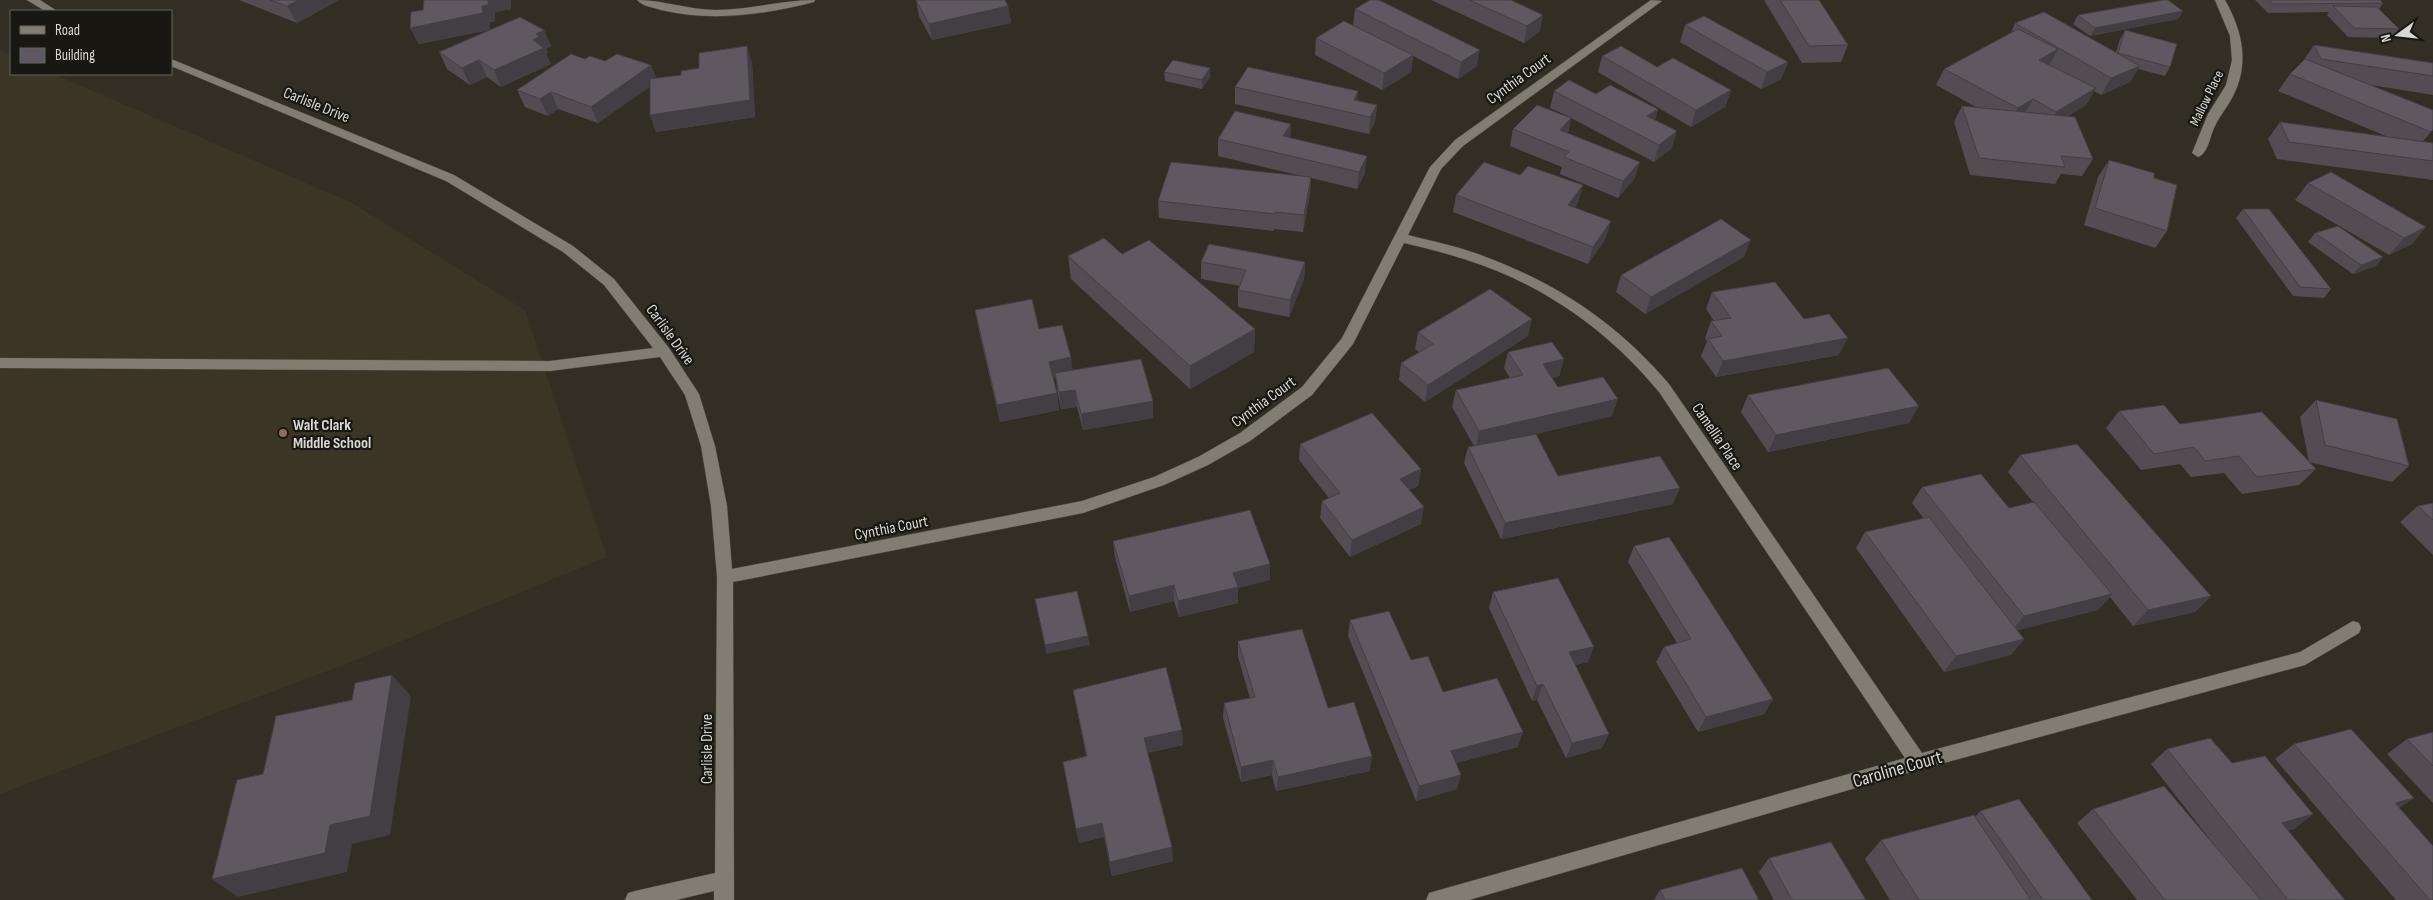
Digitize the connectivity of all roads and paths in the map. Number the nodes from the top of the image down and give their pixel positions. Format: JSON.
{"nodes":[{"id":1,"x":32,"y":0,"type":"edge"},
{"id":2,"x":642,"y":0,"type":"edge"},
{"id":3,"x":810,"y":0,"type":"edge"},
{"id":4,"x":2220,"y":0,"type":"edge"},
{"id":5,"x":1657,"y":1,"type":"edge"},
{"id":6,"x":50,"y":10,"type":"edge"},
{"id":7,"x":172,"y":62,"type":"edge"},
{"id":8,"x":2198,"y":153,"type":"dead end"},
{"id":9,"x":1399,"y":237,"type":"junction"},
{"id":10,"x":664,"y":352,"type":"junction"},
{"id":11,"x":0,"y":363,"type":"edge"},
{"id":12,"x":725,"y":578,"type":"junction"},
{"id":13,"x":2353,"y":628,"type":"dead end"},
{"id":14,"x":1918,"y":762,"type":"junction"},
{"id":15,"x":723,"y":880,"type":"junction"},
{"id":16,"x":635,"y":900,"type":"edge"},
{"id":17,"x":724,"y":900,"type":"edge"},
{"id":18,"x":1436,"y":900,"type":"edge"}],
"edges":[{"from":1,"to":6,"type":"street"},
{"from":2,"to":3,"type":"street"},
{"from":4,"to":8,"type":"street","name":"Mallow Place"},
{"from":5,"to":9,"type":"street","name":"Cynthia Court"},
{"from":7,"to":10,"type":"street","name":"Carlisle Drive"},
{"from":9,"to":12,"type":"street","name":"Cynthia Court"},
{"from":9,"to":14,"type":"street","name":"Camellia Place"},
{"from":10,"to":11,"type":"street"},
{"from":10,"to":12,"type":"street","name":"Carlisle Drive"},
{"from":12,"to":15,"type":"street","name":"Carlisle Drive"},
{"from":13,"to":14,"type":"street","name":"Caroline Court"},
{"from":14,"to":18,"type":"street","name":"Caroline Court"},
{"from":15,"to":16,"type":"street"},
{"from":15,"to":17,"type":"street","name":"Carlisle Drive"}]}
